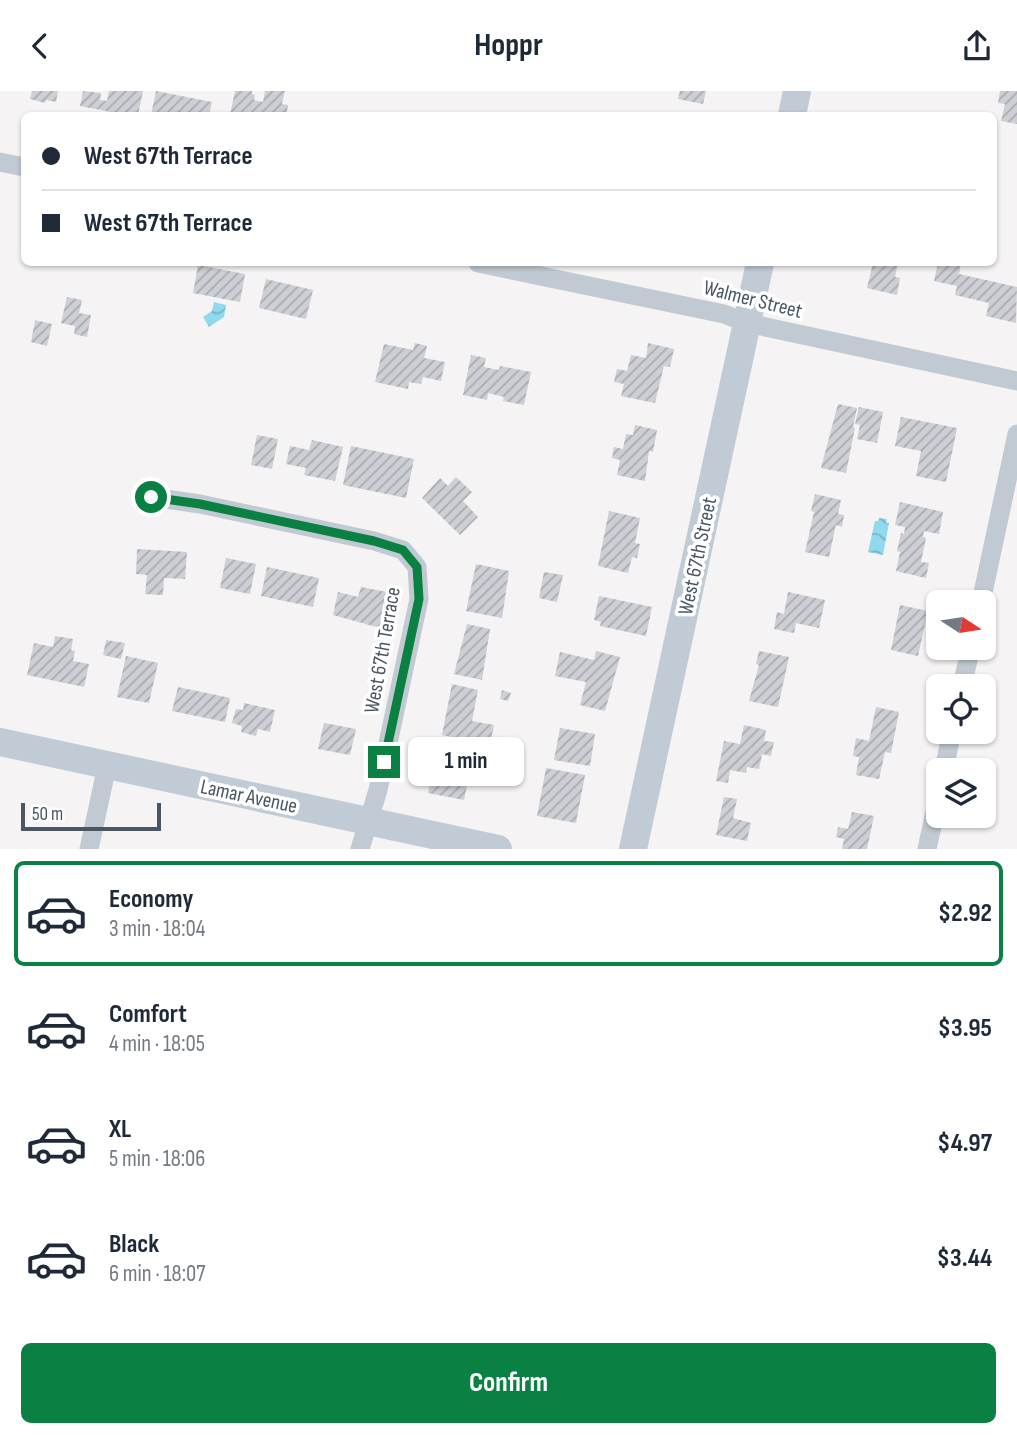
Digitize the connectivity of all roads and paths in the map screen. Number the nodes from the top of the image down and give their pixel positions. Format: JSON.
{"nodes":[{"id":1,"x":797,"y":91,"type":"edge"},
{"id":2,"x":793,"y":112,"type":"edge"},
{"id":3,"x":0,"y":162,"type":"edge"},
{"id":4,"x":21,"y":166,"type":"edge"},
{"id":5,"x":492,"y":266,"type":"edge"},
{"id":6,"x":759,"y":266,"type":"edge"},
{"id":7,"x":747,"y":323,"type":"junction"},
{"id":8,"x":1017,"y":381,"type":"edge"},
{"id":9,"x":1017,"y":434,"type":"edge"},
{"id":10,"x":151,"y":497,"type":"dead end"},
{"id":11,"x":984,"y":590,"type":"edge"},
{"id":12,"x":0,"y":743,"type":"edge"},
{"id":13,"x":107,"y":765,"type":"junction"},
{"id":14,"x":369,"y":821,"type":"junction"},
{"id":15,"x":932,"y":828,"type":"edge"},
{"id":16,"x":89,"y":849,"type":"edge"},
{"id":17,"x":360,"y":849,"type":"edge"},
{"id":18,"x":498,"y":849,"type":"edge"},
{"id":19,"x":633,"y":849,"type":"edge"},
{"id":20,"x":927,"y":849,"type":"edge"}],
"edges":[{"from":1,"to":2,"type":"street"},
{"from":3,"to":4,"type":"street"},
{"from":5,"to":7,"type":"street","name":"Walmer Street"},
{"from":6,"to":7,"type":"street","name":"West 67th Street"},
{"from":7,"to":8,"type":"street","name":"Walmer Street"},
{"from":7,"to":19,"type":"street","name":"West 67th Street"},
{"from":9,"to":11,"type":"street"},
{"from":10,"to":14,"type":"street","name":"West 67th Terrace"},
{"from":12,"to":13,"type":"street","name":"Lamar Avenue"},
{"from":13,"to":14,"type":"street","name":"Lamar Avenue"},
{"from":13,"to":16,"type":"street"},
{"from":14,"to":17,"type":"street","name":"West 67th Terrace"},
{"from":14,"to":18,"type":"street","name":"Lamar Avenue"},
{"from":15,"to":20,"type":"street"}]}
